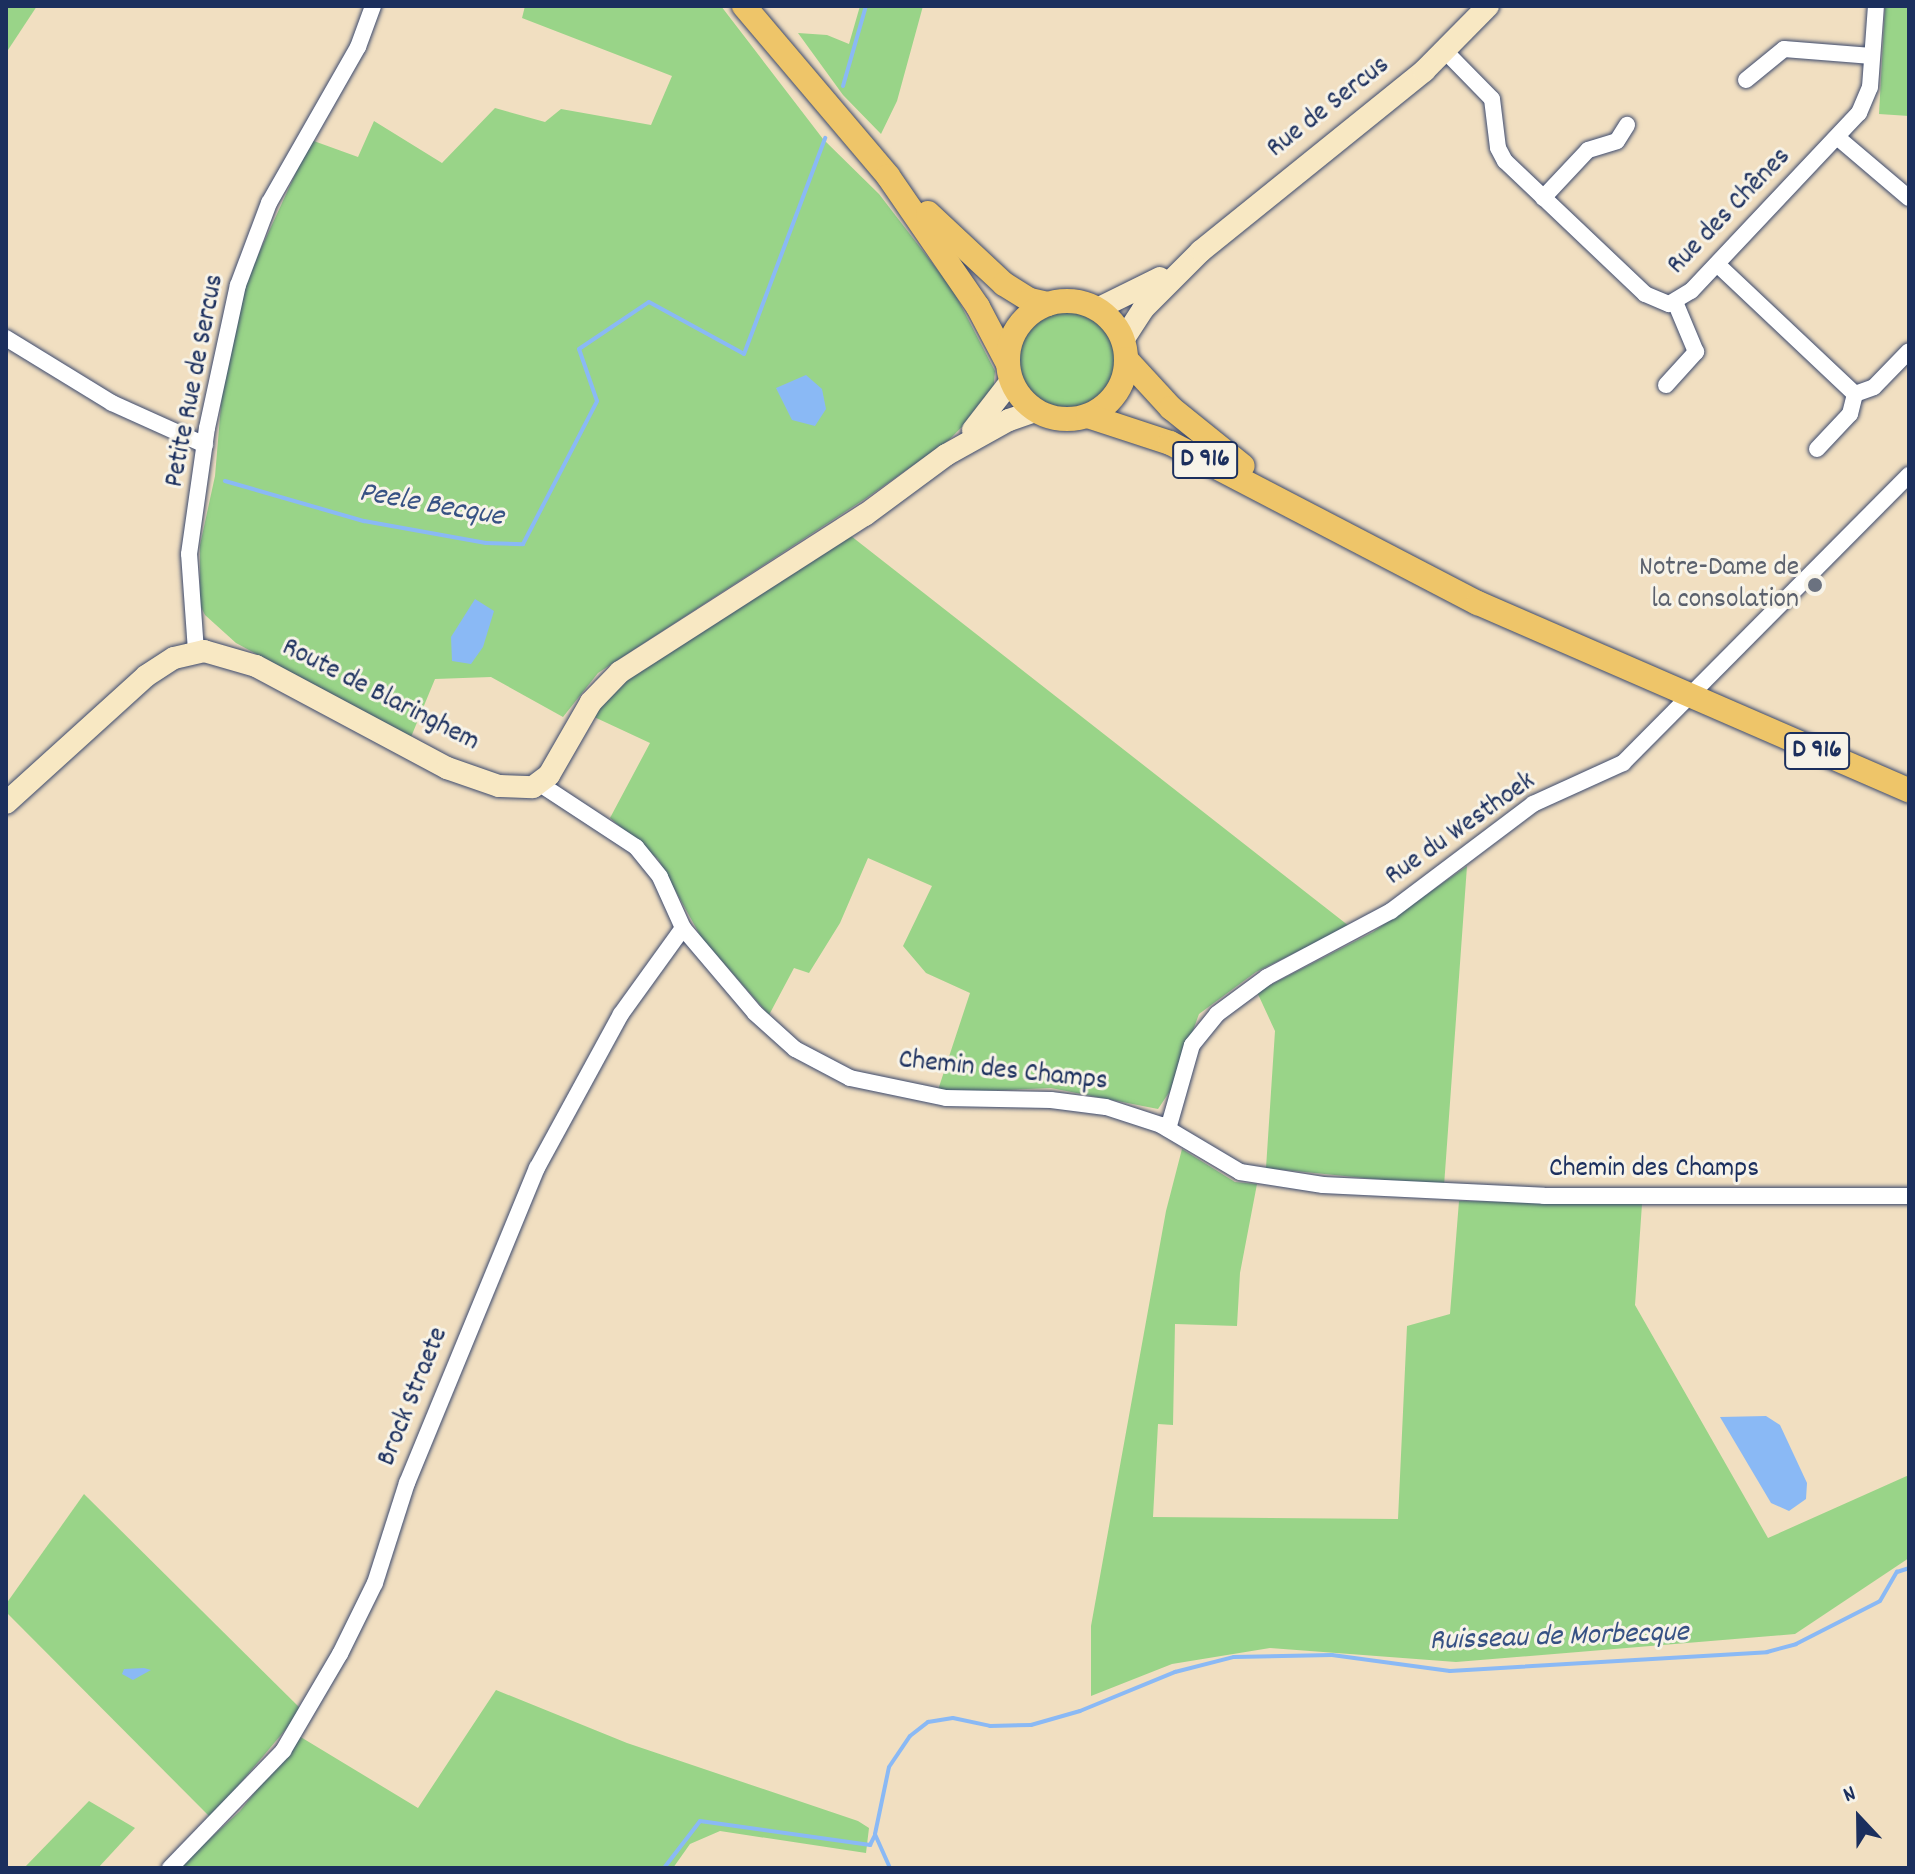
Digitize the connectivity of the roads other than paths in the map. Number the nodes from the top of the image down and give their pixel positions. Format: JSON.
{"nodes":[{"id":1,"x":373,"y":6,"type":"edge"},
{"id":2,"x":744,"y":6,"type":"edge"},
{"id":3,"x":1488,"y":6,"type":"edge"},
{"id":4,"x":1876,"y":6,"type":"edge"},
{"id":5,"x":1445,"y":51,"type":"junction"},
{"id":6,"x":1872,"y":56,"type":"junction"},
{"id":7,"x":1746,"y":80,"type":"dead end"},
{"id":8,"x":1627,"y":125,"type":"dead end"},
{"id":9,"x":1837,"y":137,"type":"junction"},
{"id":10,"x":888,"y":176,"type":"junction"},
{"id":11,"x":1543,"y":198,"type":"junction"},
{"id":12,"x":1909,"y":198,"type":"edge"},
{"id":13,"x":1201,"y":251,"type":"junction"},
{"id":14,"x":1717,"y":264,"type":"junction"},
{"id":15,"x":1675,"y":302,"type":"junction"},
{"id":16,"x":1048,"y":304,"type":"junction"},
{"id":17,"x":1097,"y":309,"type":"junction"},
{"id":18,"x":6,"y":338,"type":"edge"},
{"id":19,"x":1124,"y":350,"type":"junction"},
{"id":20,"x":1909,"y":351,"type":"edge"},
{"id":21,"x":1009,"y":371,"type":"junction"},
{"id":22,"x":1666,"y":385,"type":"dead end"},
{"id":23,"x":1855,"y":394,"type":"junction"},
{"id":24,"x":1035,"y":411,"type":"junction"},
{"id":25,"x":1088,"y":416,"type":"junction"},
{"id":26,"x":205,"y":445,"type":"junction"},
{"id":27,"x":1817,"y":449,"type":"dead end"},
{"id":28,"x":946,"y":455,"type":"junction"},
{"id":29,"x":1909,"y":475,"type":"edge"},
{"id":30,"x":1317,"y":518,"type":"junction"},
{"id":31,"x":196,"y":651,"type":"junction"},
{"id":32,"x":1692,"y":697,"type":"junction"},
{"id":33,"x":540,"y":784,"type":"junction"},
{"id":34,"x":1909,"y":790,"type":"edge"},
{"id":35,"x":6,"y":803,"type":"edge"},
{"id":36,"x":683,"y":928,"type":"junction"},
{"id":37,"x":1168,"y":1129,"type":"junction"},
{"id":38,"x":1909,"y":1196,"type":"edge"},
{"id":39,"x":170,"y":1868,"type":"edge"}],
"edges":[{"from":1,"to":26,"type":"street","name":"Petite Rue de Sercus"},
{"from":2,"to":10,"type":"main road"},
{"from":3,"to":5,"type":"street","name":"Rue de Sercus"},
{"from":4,"to":6,"type":"street","name":"Rue des Chênes"},
{"from":5,"to":11,"type":"street","name":"Rue des Chênes"},
{"from":5,"to":13,"type":"street","name":"Rue de Sercus"},
{"from":6,"to":7,"type":"street"},
{"from":6,"to":9,"type":"street","name":"Rue des Chênes"},
{"from":8,"to":11,"type":"street"},
{"from":9,"to":12,"type":"street"},
{"from":9,"to":14,"type":"street","name":"Rue des Chênes"},
{"from":10,"to":16,"type":"main road"},
{"from":10,"to":21,"type":"main road"},
{"from":11,"to":15,"type":"street","name":"Rue des Chênes"},
{"from":13,"to":17,"type":"street","name":"Rue de Sercus"},
{"from":13,"to":19,"type":"street","name":"Rue de Sercus"},
{"from":14,"to":15,"type":"street","name":"Rue des Chênes"},
{"from":14,"to":23,"type":"street"},
{"from":15,"to":22,"type":"street"},
{"from":16,"to":17,"type":"main road"},
{"from":16,"to":21,"type":"main road"},
{"from":17,"to":19,"type":"main road"},
{"from":18,"to":26,"type":"street"},
{"from":19,"to":25,"type":"main road"},
{"from":19,"to":30,"type":"main road","number":"D 916"},
{"from":20,"to":23,"type":"street"},
{"from":21,"to":24,"type":"main road"},
{"from":21,"to":28,"type":"street"},
{"from":23,"to":27,"type":"street"},
{"from":24,"to":25,"type":"main road"},
{"from":24,"to":28,"type":"street"},
{"from":25,"to":30,"type":"main road","number":"D 916"},
{"from":26,"to":31,"type":"street","name":"Petite Rue de Sercus"},
{"from":28,"to":33,"type":"street"},
{"from":29,"to":32,"type":"street","name":"Rue du Westhoek"},
{"from":30,"to":32,"type":"main road","number":"D 916"},
{"from":31,"to":33,"type":"street","name":"Route de Blaringhem"},
{"from":31,"to":35,"type":"street"},
{"from":32,"to":34,"type":"main road","number":"D 916"},
{"from":32,"to":37,"type":"street","name":"Rue du Westhoek"},
{"from":33,"to":36,"type":"street","name":"Chemin des Champs"},
{"from":36,"to":37,"type":"street","name":"Chemin des Champs"},
{"from":36,"to":39,"type":"street","name":"Brock Straete"},
{"from":37,"to":38,"type":"street","name":"Chemin des Champs"}]}
